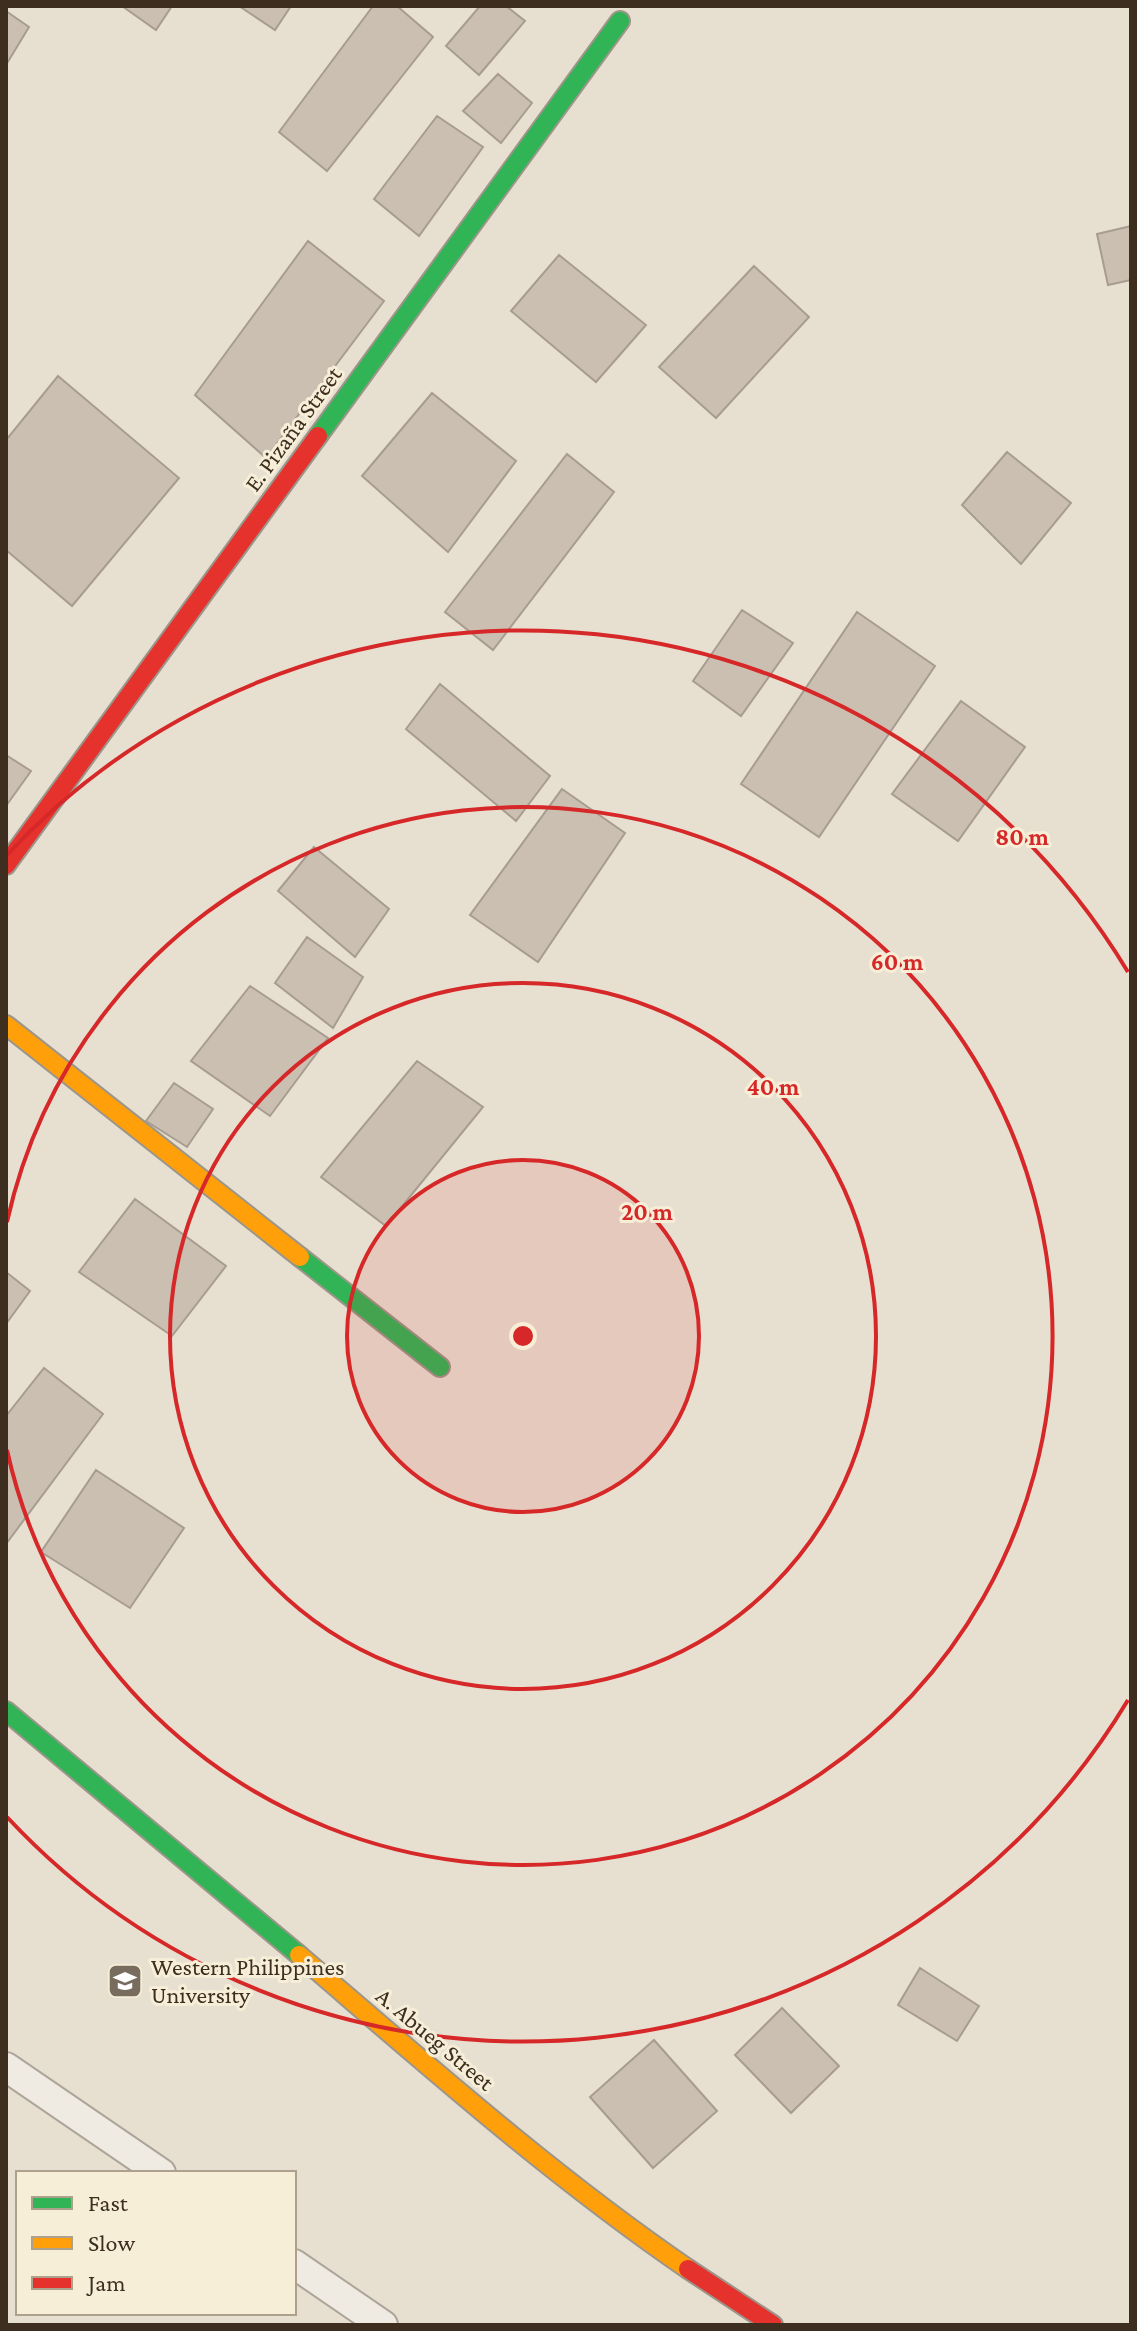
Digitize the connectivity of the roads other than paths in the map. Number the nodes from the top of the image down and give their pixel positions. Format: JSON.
{"nodes":[{"id":1,"x":620,"y":21,"type":"dead end"},
{"id":2,"x":6,"y":865,"type":"edge"},
{"id":3,"x":6,"y":1025,"type":"edge"},
{"id":4,"x":440,"y":1367,"type":"dead end"},
{"id":5,"x":6,"y":1711,"type":"edge"},
{"id":6,"x":6,"y":2067,"type":"edge"},
{"id":7,"x":158,"y":2171,"type":"edge"},
{"id":8,"x":296,"y":2265,"type":"edge"},
{"id":9,"x":383,"y":2325,"type":"edge"},
{"id":10,"x":773,"y":2325,"type":"edge"}],
"edges":[{"from":1,"to":2,"type":"street","name":"E. Pizaña Street"},
{"from":3,"to":4,"type":"street"},
{"from":5,"to":10,"type":"street","name":"A. Abueg Street"},
{"from":6,"to":7,"type":"lane"},
{"from":8,"to":9,"type":"lane"}]}
